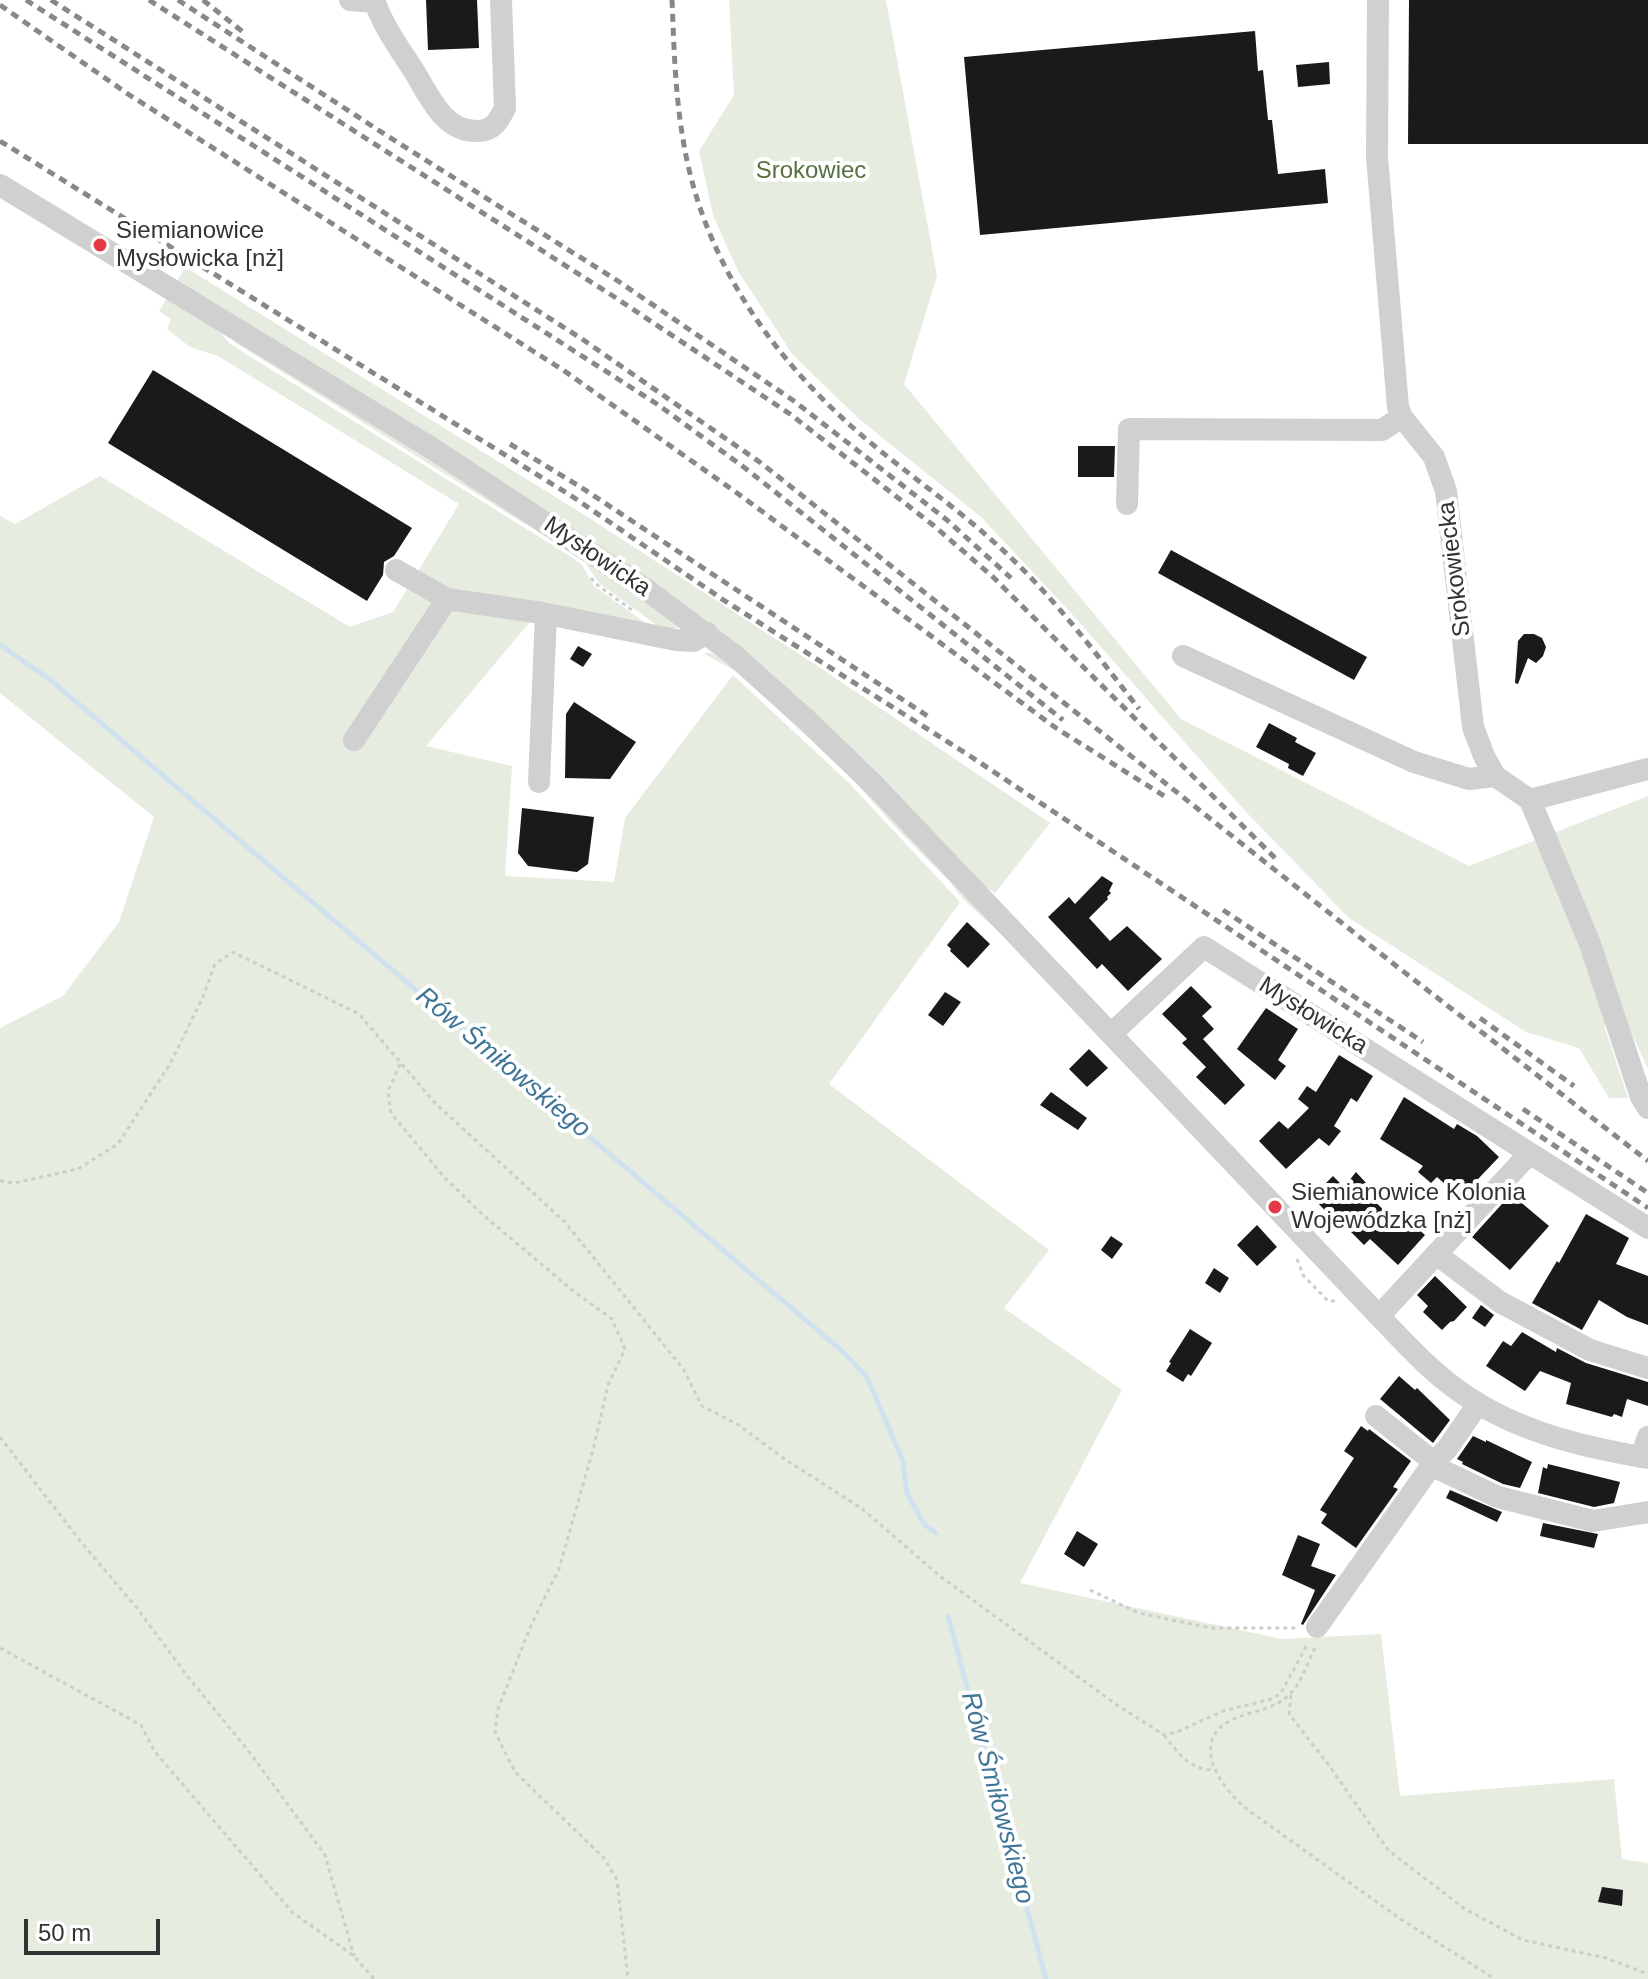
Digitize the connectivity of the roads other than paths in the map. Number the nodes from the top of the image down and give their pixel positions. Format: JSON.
{"nodes":[{"id":1,"x":350,"y":0,"type":"edge"},
{"id":2,"x":501,"y":0,"type":"edge"},
{"id":3,"x":1378,"y":0,"type":"edge"},
{"id":4,"x":374,"y":1,"type":"edge"},
{"id":5,"x":0,"y":185,"type":"edge"},
{"id":6,"x":1402,"y":417,"type":"junction"},
{"id":7,"x":1127,"y":504,"type":"dead end"},
{"id":8,"x":396,"y":570,"type":"dead end"},
{"id":9,"x":447,"y":599,"type":"junction"},
{"id":10,"x":546,"y":614,"type":"junction"},
{"id":11,"x":707,"y":633,"type":"junction"},
{"id":12,"x":1183,"y":656,"type":"dead end"},
{"id":13,"x":354,"y":740,"type":"dead end"},
{"id":14,"x":1648,"y":769,"type":"edge"},
{"id":15,"x":1495,"y":776,"type":"junction"},
{"id":16,"x":539,"y":782,"type":"dead end"},
{"id":17,"x":1530,"y":800,"type":"junction"},
{"id":18,"x":1111,"y":1034,"type":"junction"},
{"id":19,"x":1648,"y":1108,"type":"edge"},
{"id":20,"x":1529,"y":1154,"type":"junction"},
{"id":21,"x":1648,"y":1228,"type":"edge"},
{"id":22,"x":1436,"y":1254,"type":"junction"},
{"id":23,"x":1379,"y":1316,"type":"junction"},
{"id":24,"x":1648,"y":1368,"type":"edge"},
{"id":25,"x":1478,"y":1404,"type":"junction"},
{"id":26,"x":1376,"y":1416,"type":"dead end"},
{"id":27,"x":1646,"y":1451,"type":"edge"},
{"id":28,"x":1436,"y":1466,"type":"junction"},
{"id":29,"x":1648,"y":1512,"type":"edge"},
{"id":30,"x":1316,"y":1636,"type":"road end"}],
"edges":[{"from":1,"to":4,"type":"street"},
{"from":2,"to":4,"type":"street"},
{"from":3,"to":6,"type":"street","name":"Srokowiecka"},
{"from":5,"to":11,"type":"street","name":"Mysłowicka"},
{"from":6,"to":7,"type":"street"},
{"from":6,"to":15,"type":"street","name":"Srokowiecka"},
{"from":8,"to":9,"type":"street"},
{"from":9,"to":10,"type":"street"},
{"from":9,"to":13,"type":"street"},
{"from":10,"to":11,"type":"street"},
{"from":10,"to":16,"type":"street"},
{"from":11,"to":18,"type":"street","name":"Mysłowicka"},
{"from":12,"to":15,"type":"street"},
{"from":14,"to":17,"type":"street"},
{"from":15,"to":17,"type":"street"},
{"from":17,"to":19,"type":"street"},
{"from":18,"to":20,"type":"street","name":"Mysłowicka"},
{"from":18,"to":23,"type":"street","name":"Mysłowicka"},
{"from":20,"to":21,"type":"street","name":"Mysłowicka"},
{"from":20,"to":22,"type":"street"},
{"from":22,"to":23,"type":"street"},
{"from":22,"to":24,"type":"street"},
{"from":23,"to":25,"type":"street","name":"Mysłowicka"},
{"from":25,"to":27,"type":"street","name":"Mysłowicka"},
{"from":25,"to":28,"type":"street"},
{"from":26,"to":28,"type":"street"},
{"from":28,"to":29,"type":"street"},
{"from":28,"to":30,"type":"street"}]}
